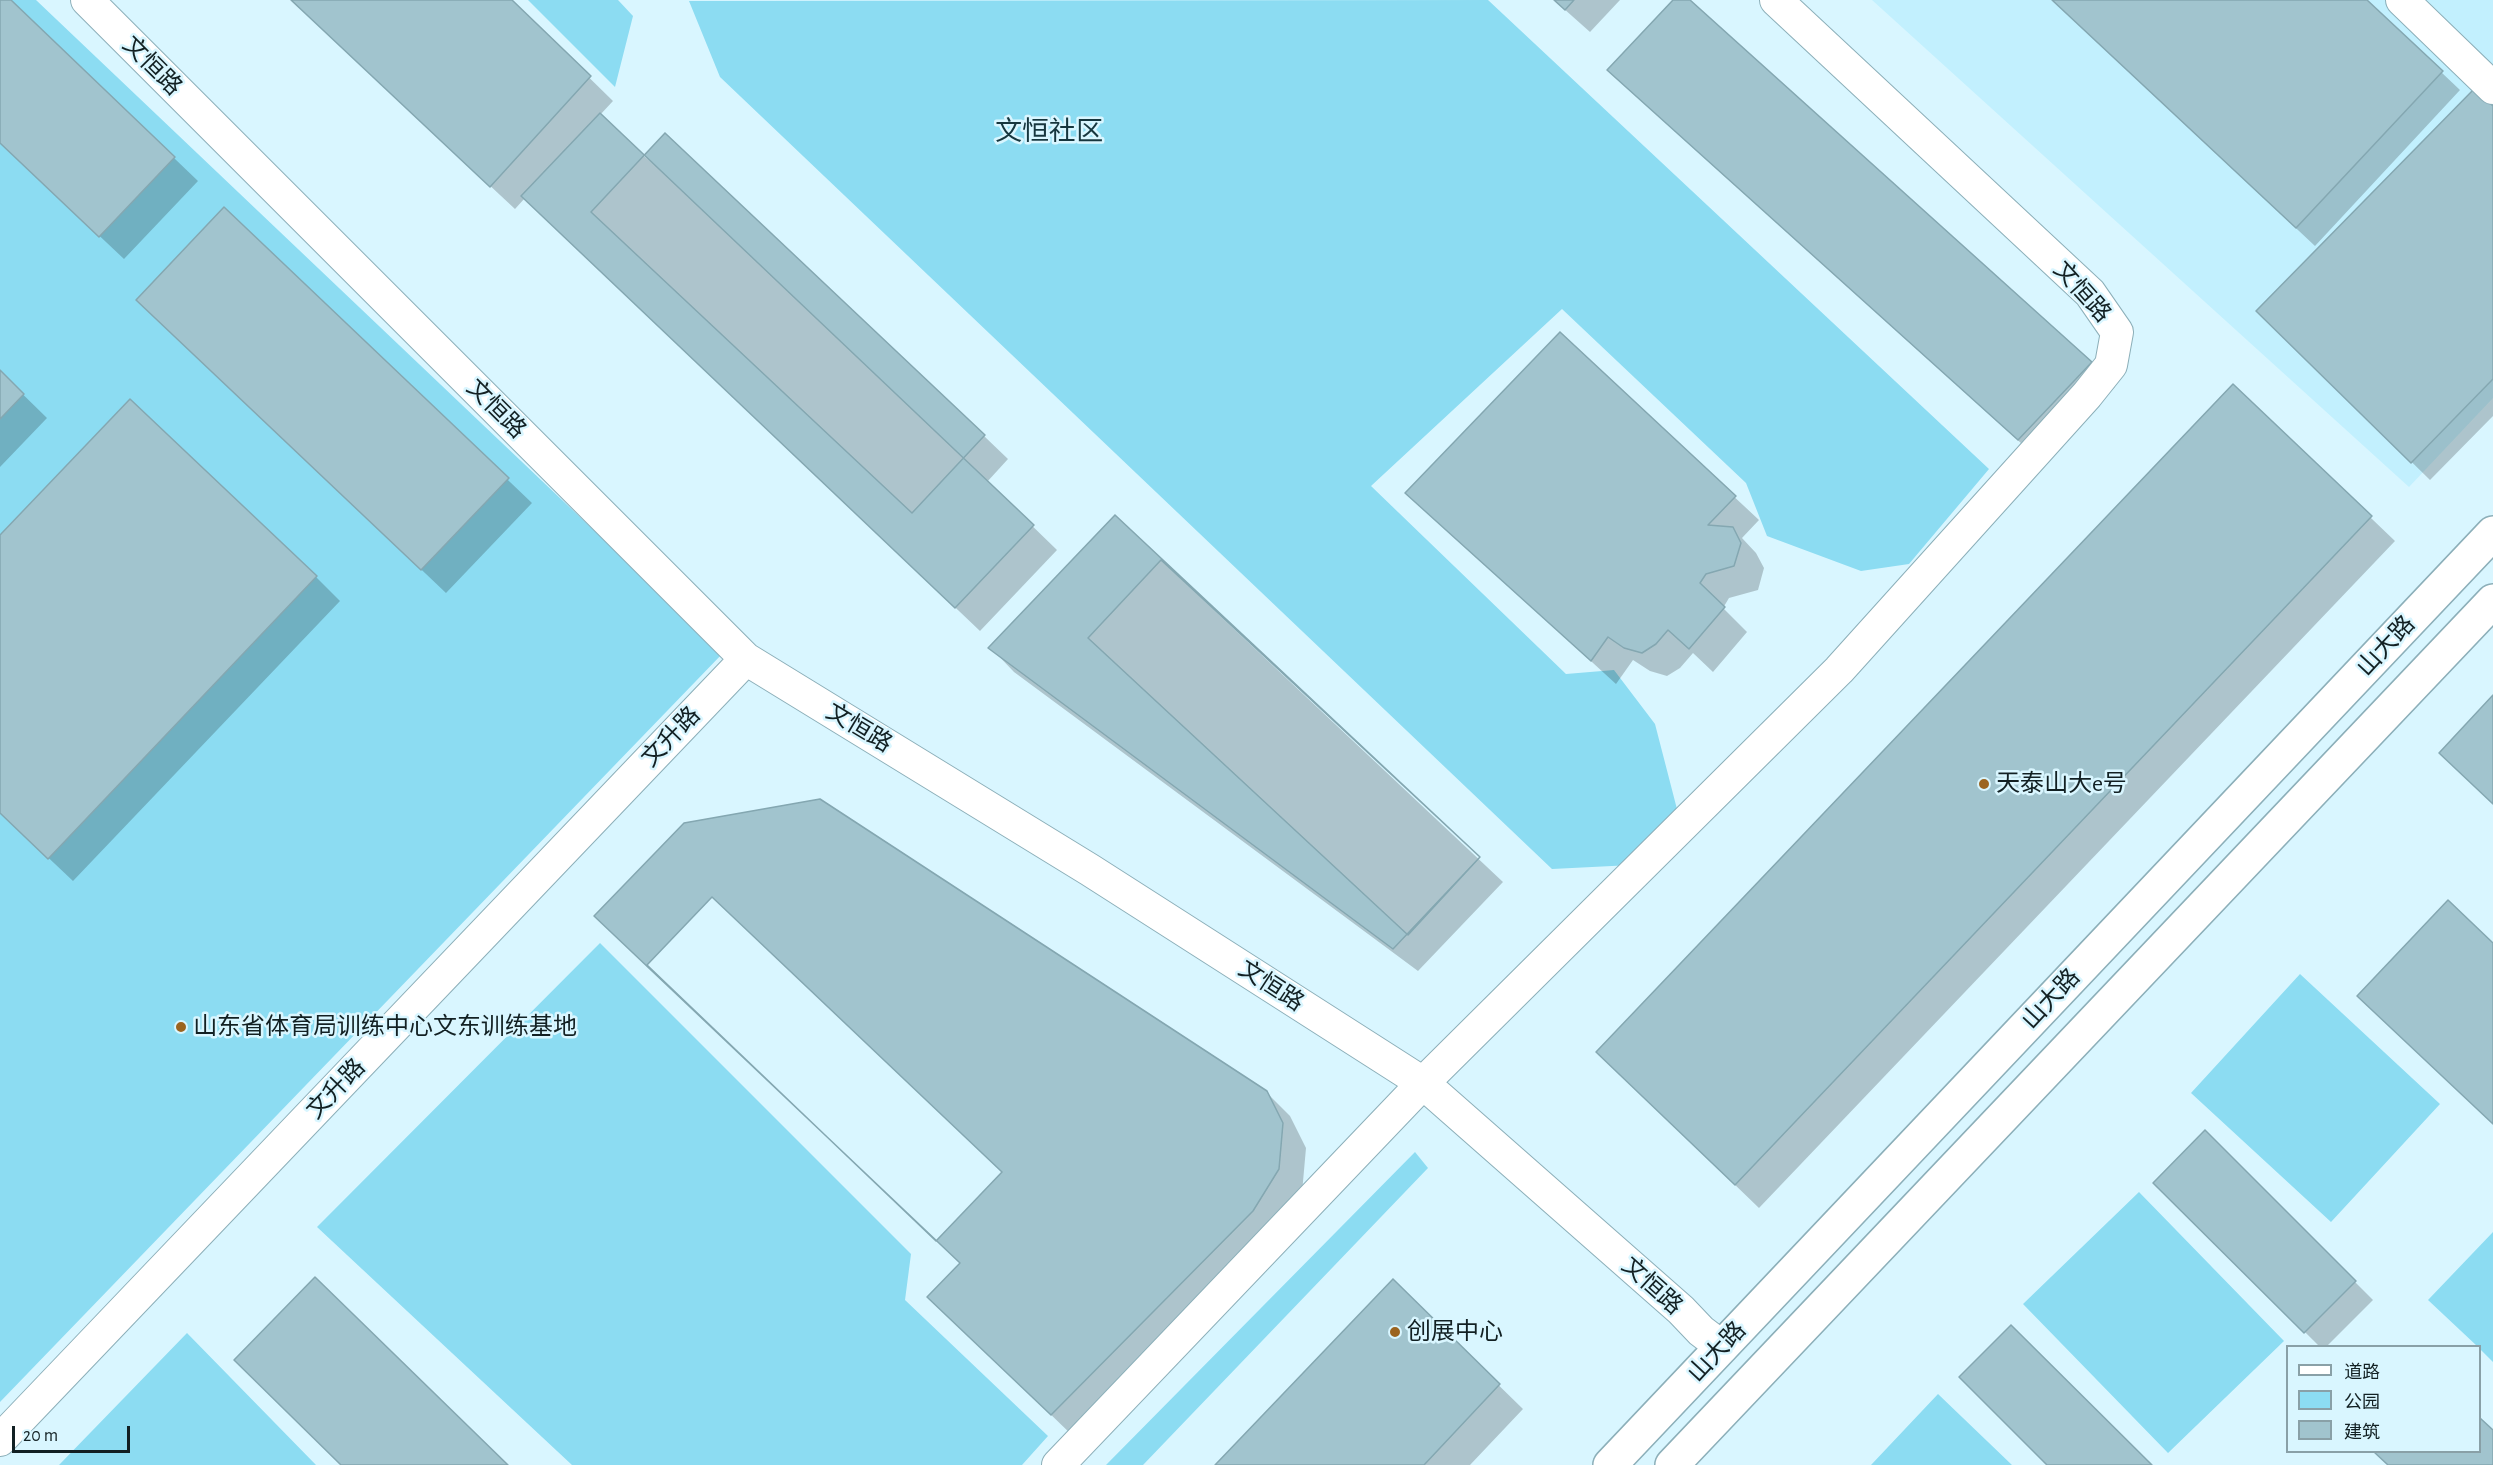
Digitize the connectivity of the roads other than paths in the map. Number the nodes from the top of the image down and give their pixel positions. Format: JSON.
{"nodes":[{"id":1,"x":87,"y":0,"type":"edge"},
{"id":2,"x":1776,"y":0,"type":"edge"},
{"id":3,"x":2402,"y":0,"type":"edge"},
{"id":4,"x":2493,"y":88,"type":"edge"},
{"id":5,"x":2493,"y":533,"type":"edge"},
{"id":6,"x":2493,"y":601,"type":"edge"},
{"id":7,"x":746,"y":659,"type":"junction"},
{"id":8,"x":1423,"y":1083,"type":"junction"},
{"id":9,"x":1722,"y":1347,"type":"junction"},
{"id":10,"x":0,"y":1440,"type":"edge"},
{"id":11,"x":1058,"y":1465,"type":"edge"},
{"id":12,"x":1610,"y":1465,"type":"edge"},
{"id":13,"x":1672,"y":1465,"type":"edge"}],
"edges":[{"from":1,"to":7,"type":"street","name":"文恒路"},
{"from":2,"to":8,"type":"street","name":"文恒路"},
{"from":3,"to":4,"type":"street"},
{"from":5,"to":9,"type":"main road","name":"山大路"},
{"from":6,"to":13,"type":"main road","name":"山大路"},
{"from":7,"to":8,"type":"street","name":"文恒路"},
{"from":7,"to":10,"type":"street","name":"文升路"},
{"from":8,"to":9,"type":"street","name":"文恒路"},
{"from":8,"to":11,"type":"street","name":"文恒路"},
{"from":9,"to":12,"type":"main road","name":"山大路"}]}
